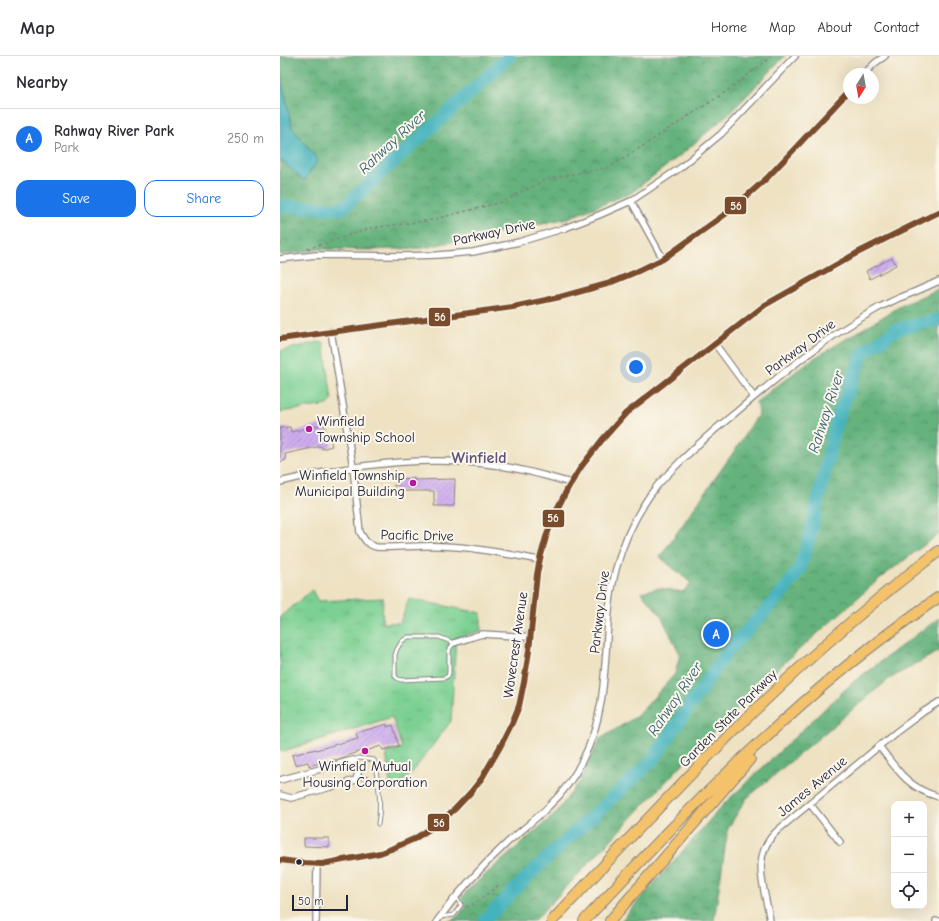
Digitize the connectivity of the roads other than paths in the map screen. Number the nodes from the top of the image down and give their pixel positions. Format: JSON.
{"nodes":[{"id":1,"x":795,"y":56,"type":"edge"},
{"id":2,"x":885,"y":56,"type":"edge"},
{"id":3,"x":870,"y":68,"type":"edge"},
{"id":4,"x":843,"y":97,"type":"edge"},
{"id":5,"x":631,"y":201,"type":"junction"},
{"id":6,"x":939,"y":212,"type":"edge"},
{"id":7,"x":280,"y":259,"type":"edge"},
{"id":8,"x":663,"y":259,"type":"junction"},
{"id":9,"x":939,"y":281,"type":"edge"},
{"id":10,"x":331,"y":332,"type":"junction"},
{"id":11,"x":280,"y":339,"type":"edge"},
{"id":12,"x":715,"y":344,"type":"junction"},
{"id":13,"x":754,"y":396,"type":"junction"},
{"id":14,"x":353,"y":467,"type":"junction"},
{"id":15,"x":280,"y":482,"type":"edge"},
{"id":16,"x":571,"y":483,"type":"junction"},
{"id":17,"x":939,"y":552,"type":"edge"},
{"id":18,"x":539,"y":560,"type":"junction"},
{"id":19,"x":939,"y":597,"type":"edge"},
{"id":20,"x":530,"y":637,"type":"junction"},
{"id":21,"x":454,"y":643,"type":"junction"},
{"id":22,"x":939,"y":702,"type":"edge"},
{"id":23,"x":799,"y":707,"type":"junction"},
{"id":24,"x":879,"y":746,"type":"junction"},
{"id":25,"x":353,"y":760,"type":"junction"},
{"id":26,"x":357,"y":776,"type":"junction"},
{"id":27,"x":280,"y":780,"type":"edge"},
{"id":28,"x":378,"y":782,"type":"junction"},
{"id":29,"x":280,"y":795,"type":"edge"},
{"id":30,"x":939,"y":797,"type":"edge"},
{"id":31,"x":810,"y":804,"type":"junction"},
{"id":32,"x":378,"y":824,"type":"dead end"},
{"id":33,"x":840,"y":842,"type":"dead end"},
{"id":34,"x":280,"y":860,"type":"edge"},
{"id":35,"x":317,"y":864,"type":"junction"},
{"id":36,"x":455,"y":896,"type":"junction"},
{"id":37,"x":438,"y":919,"type":"edge"},
{"id":38,"x":939,"y":920,"type":"edge"},
{"id":39,"x":316,"y":921,"type":"edge"},
{"id":40,"x":552,"y":921,"type":"edge"},
{"id":41,"x":584,"y":921,"type":"edge"},
{"id":42,"x":610,"y":921,"type":"edge"},
{"id":43,"x":770,"y":921,"type":"edge"},
{"id":44,"x":936,"y":921,"type":"edge"}],
"edges":[{"from":1,"to":5,"type":"street","name":"Parkway Drive"},
{"from":2,"to":3,"type":"street"},
{"from":4,"to":8,"type":"street"},
{"from":5,"to":7,"type":"street","name":"Parkway Drive"},
{"from":5,"to":8,"type":"street"},
{"from":6,"to":12,"type":"street","name":"Wavecrest Avenue"},
{"from":8,"to":10,"type":"street"},
{"from":9,"to":13,"type":"street","name":"Parkway Drive"},
{"from":10,"to":11,"type":"street"},
{"from":10,"to":14,"type":"street","name":"Pacific Drive"},
{"from":12,"to":13,"type":"street"},
{"from":12,"to":16,"type":"street","name":"Wavecrest Avenue"},
{"from":13,"to":36,"type":"street","name":"Parkway Drive"},
{"from":14,"to":15,"type":"street"},
{"from":14,"to":16,"type":"street"},
{"from":14,"to":18,"type":"street","name":"Pacific Drive"},
{"from":16,"to":18,"type":"street","name":"Wavecrest Avenue"},
{"from":17,"to":40,"type":"highway","name":"Garden State Parkway"},
{"from":18,"to":20,"type":"street","name":"Wavecrest Avenue"},
{"from":19,"to":23,"type":"highway"},
{"from":20,"to":21,"type":"street"},
{"from":20,"to":35,"type":"street","name":"Wavecrest Avenue"},
{"from":21,"to":21,"type":"lane"},
{"from":22,"to":24,"type":"street","name":"James Avenue"},
{"from":23,"to":41,"type":"highway"},
{"from":23,"to":42,"type":"highway"},
{"from":24,"to":30,"type":"street"},
{"from":24,"to":31,"type":"street","name":"James Avenue"},
{"from":25,"to":26,"type":"street"},
{"from":25,"to":27,"type":"street"},
{"from":25,"to":28,"type":"lane"},
{"from":26,"to":28,"type":"lane"},
{"from":26,"to":29,"type":"street"},
{"from":28,"to":32,"type":"lane"},
{"from":31,"to":33,"type":"street"},
{"from":31,"to":43,"type":"street","name":"James Avenue"},
{"from":34,"to":35,"type":"street","name":"Wavecrest Avenue"},
{"from":35,"to":39,"type":"street"},
{"from":36,"to":37,"type":"street","name":"Parkway Drive"},
{"from":36,"to":37,"type":"lane"},
{"from":38,"to":44,"type":"street"}]}
